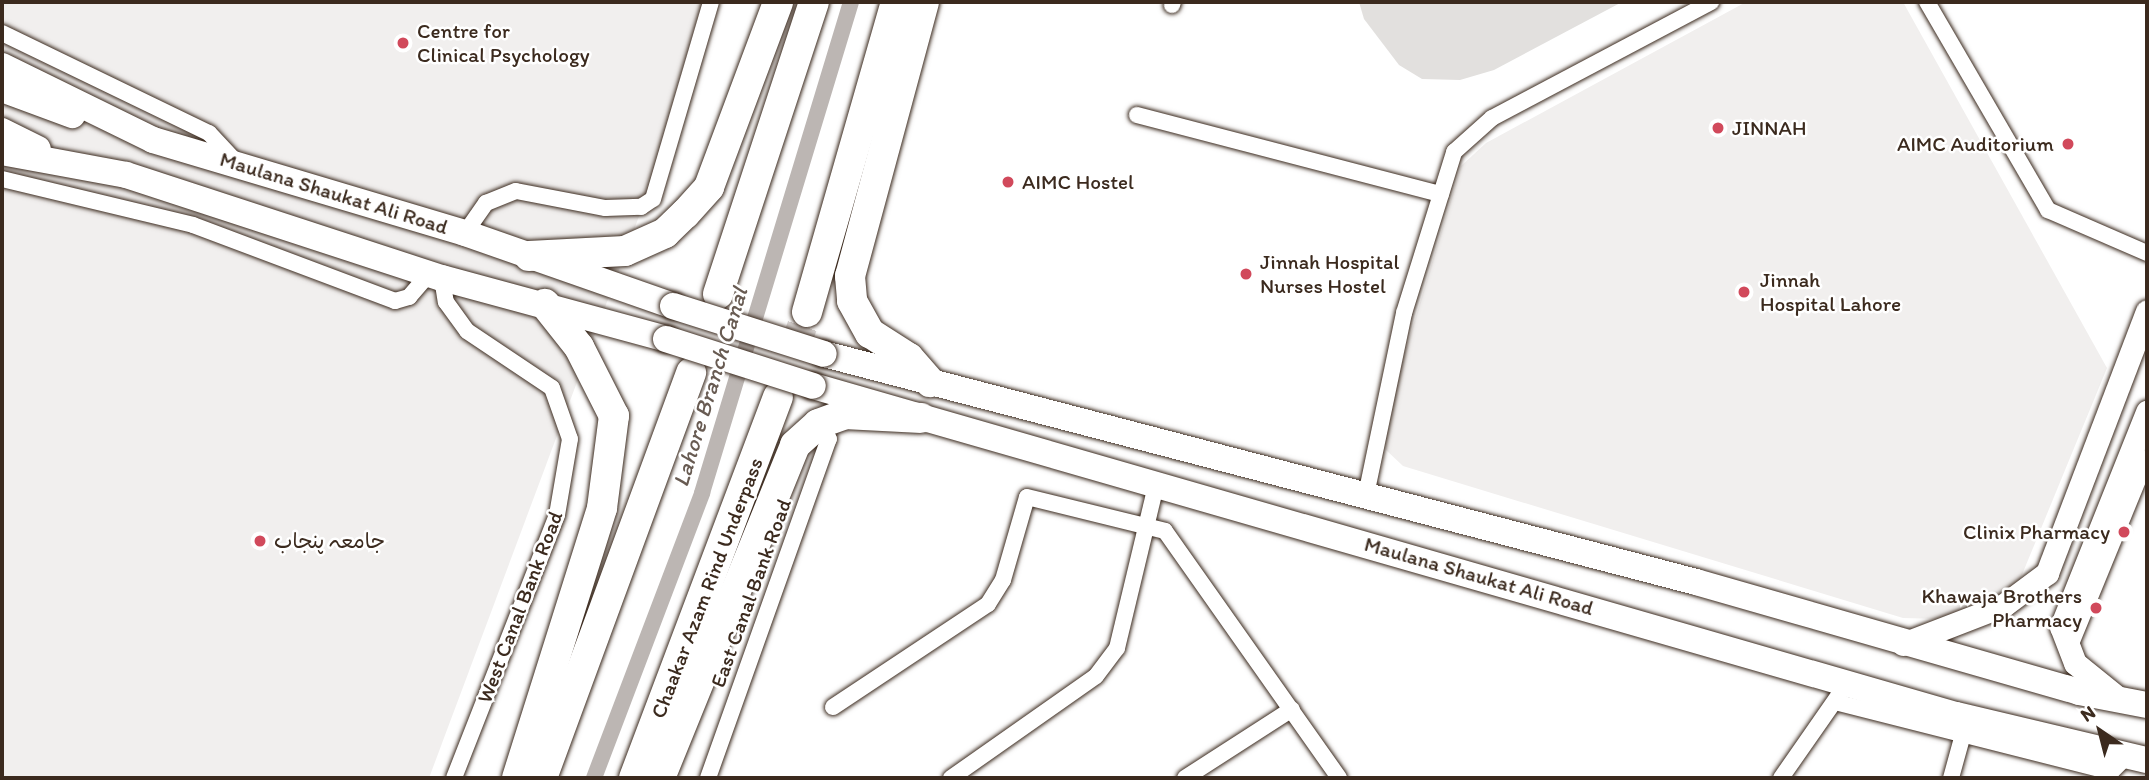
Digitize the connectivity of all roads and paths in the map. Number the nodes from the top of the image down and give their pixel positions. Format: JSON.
{"nodes":[{"id":1,"x":711,"y":2,"type":"edge"},
{"id":2,"x":778,"y":2,"type":"edge"},
{"id":3,"x":814,"y":2,"type":"edge"},
{"id":4,"x":896,"y":2,"type":"edge"},
{"id":5,"x":924,"y":2,"type":"edge"},
{"id":6,"x":1711,"y":2,"type":"edge"},
{"id":7,"x":1933,"y":4,"type":"edge"},
{"id":8,"x":2,"y":33,"type":"edge"},
{"id":9,"x":2,"y":65,"type":"edge"},
{"id":10,"x":2,"y":89,"type":"edge"},
{"id":11,"x":1137,"y":115,"type":"dead end"},
{"id":12,"x":2,"y":131,"type":"edge"},
{"id":13,"x":139,"y":134,"type":"junction"},
{"id":14,"x":2,"y":152,"type":"edge"},
{"id":15,"x":58,"y":161,"type":"junction"},
{"id":16,"x":238,"y":163,"type":"junction"},
{"id":17,"x":2,"y":179,"type":"edge"},
{"id":18,"x":1441,"y":194,"type":"junction"},
{"id":19,"x":464,"y":233,"type":"junction"},
{"id":20,"x":2147,"y":253,"type":"edge"},
{"id":21,"x":528,"y":256,"type":"junction"},
{"id":22,"x":436,"y":276,"type":"junction"},
{"id":23,"x":718,"y":294,"type":"dead end"},
{"id":24,"x":545,"y":304,"type":"junction"},
{"id":25,"x":807,"y":312,"type":"tunnel mouth"},
{"id":26,"x":2147,"y":312,"type":"edge"},
{"id":27,"x":691,"y":373,"type":"dead end"},
{"id":28,"x":930,"y":382,"type":"junction"},
{"id":29,"x":778,"y":397,"type":"tunnel mouth"},
{"id":30,"x":2147,"y":412,"type":"edge"},
{"id":31,"x":921,"y":418,"type":"junction"},
{"id":32,"x":818,"y":424,"type":"junction"},
{"id":33,"x":2147,"y":458,"type":"edge"},
{"id":34,"x":1157,"y":482,"type":"junction"},
{"id":35,"x":2134,"y":487,"type":"edge"},
{"id":36,"x":1366,"y":495,"type":"junction"},
{"id":37,"x":1149,"y":527,"type":"junction"},
{"id":38,"x":1354,"y":539,"type":"junction"},
{"id":39,"x":1903,"y":644,"type":"junction"},
{"id":40,"x":1840,"y":693,"type":"junction"},
{"id":41,"x":2118,"y":698,"type":"junction"},
{"id":42,"x":2147,"y":705,"type":"edge"},
{"id":43,"x":833,"y":707,"type":"dead end"},
{"id":44,"x":1292,"y":709,"type":"junction"},
{"id":45,"x":1962,"y":738,"type":"junction"},
{"id":46,"x":2138,"y":757,"type":"edge"},
{"id":47,"x":2063,"y":771,"type":"edge"},
{"id":48,"x":454,"y":778,"type":"edge"},
{"id":49,"x":517,"y":778,"type":"edge"},
{"id":50,"x":542,"y":778,"type":"edge"},
{"id":51,"x":634,"y":778,"type":"edge"},
{"id":52,"x":660,"y":778,"type":"edge"},
{"id":53,"x":708,"y":778,"type":"edge"},
{"id":54,"x":951,"y":778,"type":"edge"},
{"id":55,"x":1185,"y":778,"type":"edge"},
{"id":56,"x":1339,"y":778,"type":"edge"},
{"id":57,"x":1781,"y":778,"type":"edge"},
{"id":58,"x":1951,"y":778,"type":"edge"}],
"edges":[{"from":1,"to":19,"type":"street"},
{"from":2,"to":21,"type":"highway"},
{"from":3,"to":23,"type":"highway"},
{"from":4,"to":25,"type":"highway"},
{"from":5,"to":28,"type":"highway"},
{"from":6,"to":18,"type":"street"},
{"from":7,"to":20,"type":"street"},
{"from":8,"to":16,"type":"street"},
{"from":9,"to":13,"type":"main road","name":"Maulana Shaukat Ali Road"},
{"from":10,"to":13,"type":"main road"},
{"from":11,"to":18,"type":"street"},
{"from":12,"to":15,"type":"main road"},
{"from":13,"to":16,"type":"main road","name":"Maulana Shaukat Ali Road"},
{"from":14,"to":15,"type":"main road"},
{"from":15,"to":22,"type":"main road"},
{"from":16,"to":19,"type":"main road","name":"Maulana Shaukat Ali Road"},
{"from":17,"to":22,"type":"street"},
{"from":18,"to":36,"type":"street"},
{"from":19,"to":21,"type":"main road","name":"Maulana Shaukat Ali Road"},
{"from":21,"to":28,"type":"main road","name":"Maulana Shaukat Ali Road","bridge":true},
{"from":22,"to":24,"type":"main road"},
{"from":22,"to":48,"type":"street","name":"West Canal Bank Road"},
{"from":24,"to":31,"type":"main road","name":"Maulana Shaukat Ali Road","bridge":true},
{"from":24,"to":49,"type":"highway"},
{"from":26,"to":39,"type":"main road"},
{"from":27,"to":50,"type":"highway"},
{"from":28,"to":36,"type":"main road"},
{"from":29,"to":51,"type":"highway","name":"Chaakar Azam Rind Underpass"},
{"from":30,"to":35,"type":"main road"},
{"from":31,"to":32,"type":"highway"},
{"from":31,"to":34,"type":"main road","name":"Maulana Shaukat Ali Road"},
{"from":32,"to":52,"type":"highway"},
{"from":32,"to":53,"type":"street","name":"East Canal Bank Road"},
{"from":33,"to":35,"type":"street"},
{"from":34,"to":37,"type":"street"},
{"from":34,"to":38,"type":"main road","name":"Maulana Shaukat Ali Road"},
{"from":35,"to":41,"type":"main road"},
{"from":36,"to":38,"type":"main road"},
{"from":36,"to":39,"type":"main road"},
{"from":37,"to":43,"type":"street"},
{"from":37,"to":44,"type":"street"},
{"from":37,"to":54,"type":"street"},
{"from":38,"to":40,"type":"main road","name":"Maulana Shaukat Ali Road"},
{"from":39,"to":41,"type":"main road"},
{"from":40,"to":45,"type":"street"},
{"from":40,"to":46,"type":"main road","name":"Maulana Shaukat Ali Road"},
{"from":40,"to":57,"type":"street"},
{"from":41,"to":42,"type":"main road"},
{"from":44,"to":55,"type":"street"},
{"from":44,"to":56,"type":"street"},
{"from":45,"to":47,"type":"street"},
{"from":45,"to":58,"type":"street"},
{"from":46,"to":47,"type":"street"}]}
